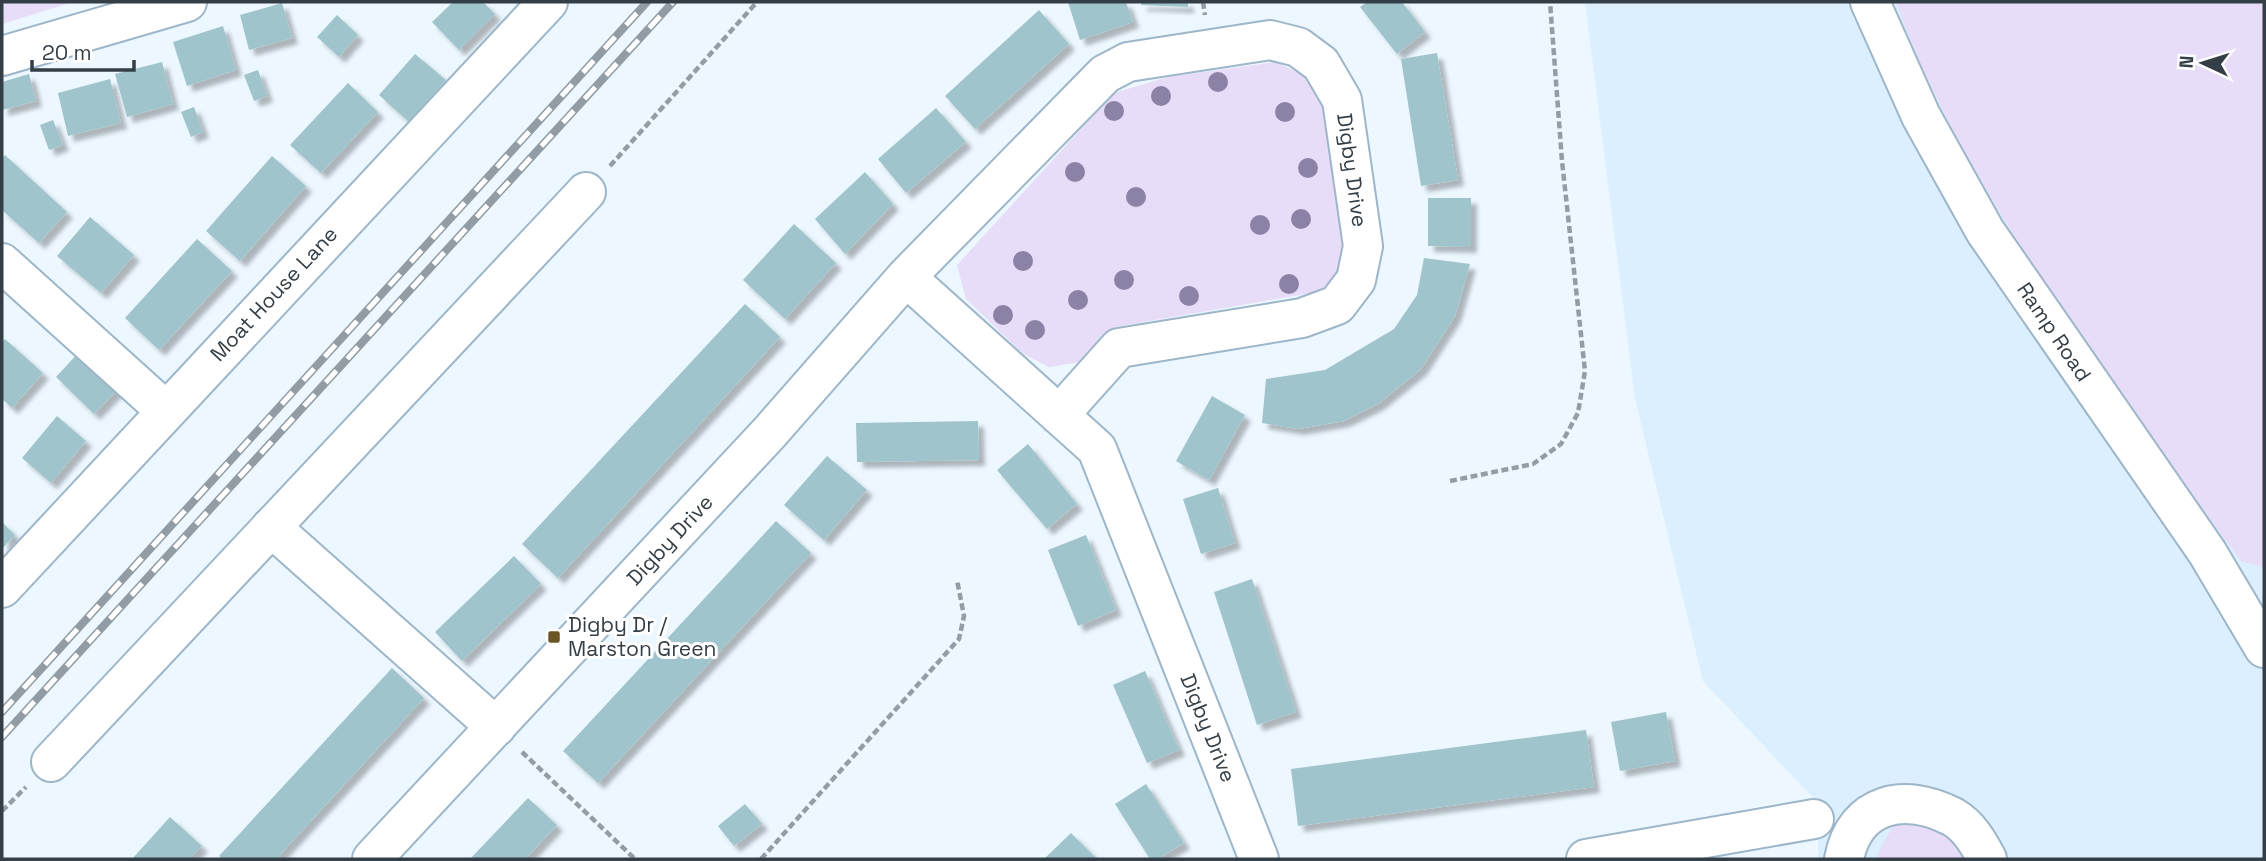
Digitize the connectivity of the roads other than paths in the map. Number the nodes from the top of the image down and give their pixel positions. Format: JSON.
{"nodes":[{"id":1,"x":187,"y":2,"type":"edge"},
{"id":2,"x":548,"y":2,"type":"edge"},
{"id":3,"x":1870,"y":2,"type":"edge"},
{"id":4,"x":2,"y":56,"type":"edge"},
{"id":5,"x":586,"y":192,"type":"road end"},
{"id":6,"x":2,"y":263,"type":"edge"},
{"id":7,"x":906,"y":278,"type":"junction"},
{"id":8,"x":165,"y":410,"type":"junction"},
{"id":9,"x":1059,"y":415,"type":"junction"},
{"id":10,"x":271,"y":527,"type":"junction"},
{"id":11,"x":2,"y":588,"type":"edge"},
{"id":12,"x":2261,"y":635,"type":"edge"},
{"id":13,"x":496,"y":727,"type":"junction"},
{"id":14,"x":51,"y":762,"type":"dead end"},
{"id":15,"x":1814,"y":819,"type":"dead end"},
{"id":16,"x":372,"y":859,"type":"edge"},
{"id":17,"x":1259,"y":859,"type":"edge"},
{"id":18,"x":1586,"y":859,"type":"edge"},
{"id":19,"x":1844,"y":859,"type":"edge"},
{"id":20,"x":1987,"y":859,"type":"edge"}],
"edges":[{"from":1,"to":4,"type":"street"},
{"from":2,"to":8,"type":"street","name":"Moat House Lane"},
{"from":3,"to":12,"type":"street","name":"Ramp Road"},
{"from":5,"to":10,"type":"street"},
{"from":6,"to":8,"type":"street"},
{"from":7,"to":9,"type":"street","name":"Digby Drive"},
{"from":7,"to":9,"type":"street","name":"Digby Drive"},
{"from":7,"to":13,"type":"street","name":"Digby Drive"},
{"from":8,"to":11,"type":"street","name":"Moat House Lane"},
{"from":9,"to":17,"type":"street","name":"Digby Drive"},
{"from":10,"to":13,"type":"street"},
{"from":10,"to":14,"type":"street"},
{"from":13,"to":16,"type":"street","name":"Digby Drive"},
{"from":15,"to":18,"type":"street"},
{"from":19,"to":20,"type":"street"}]}
